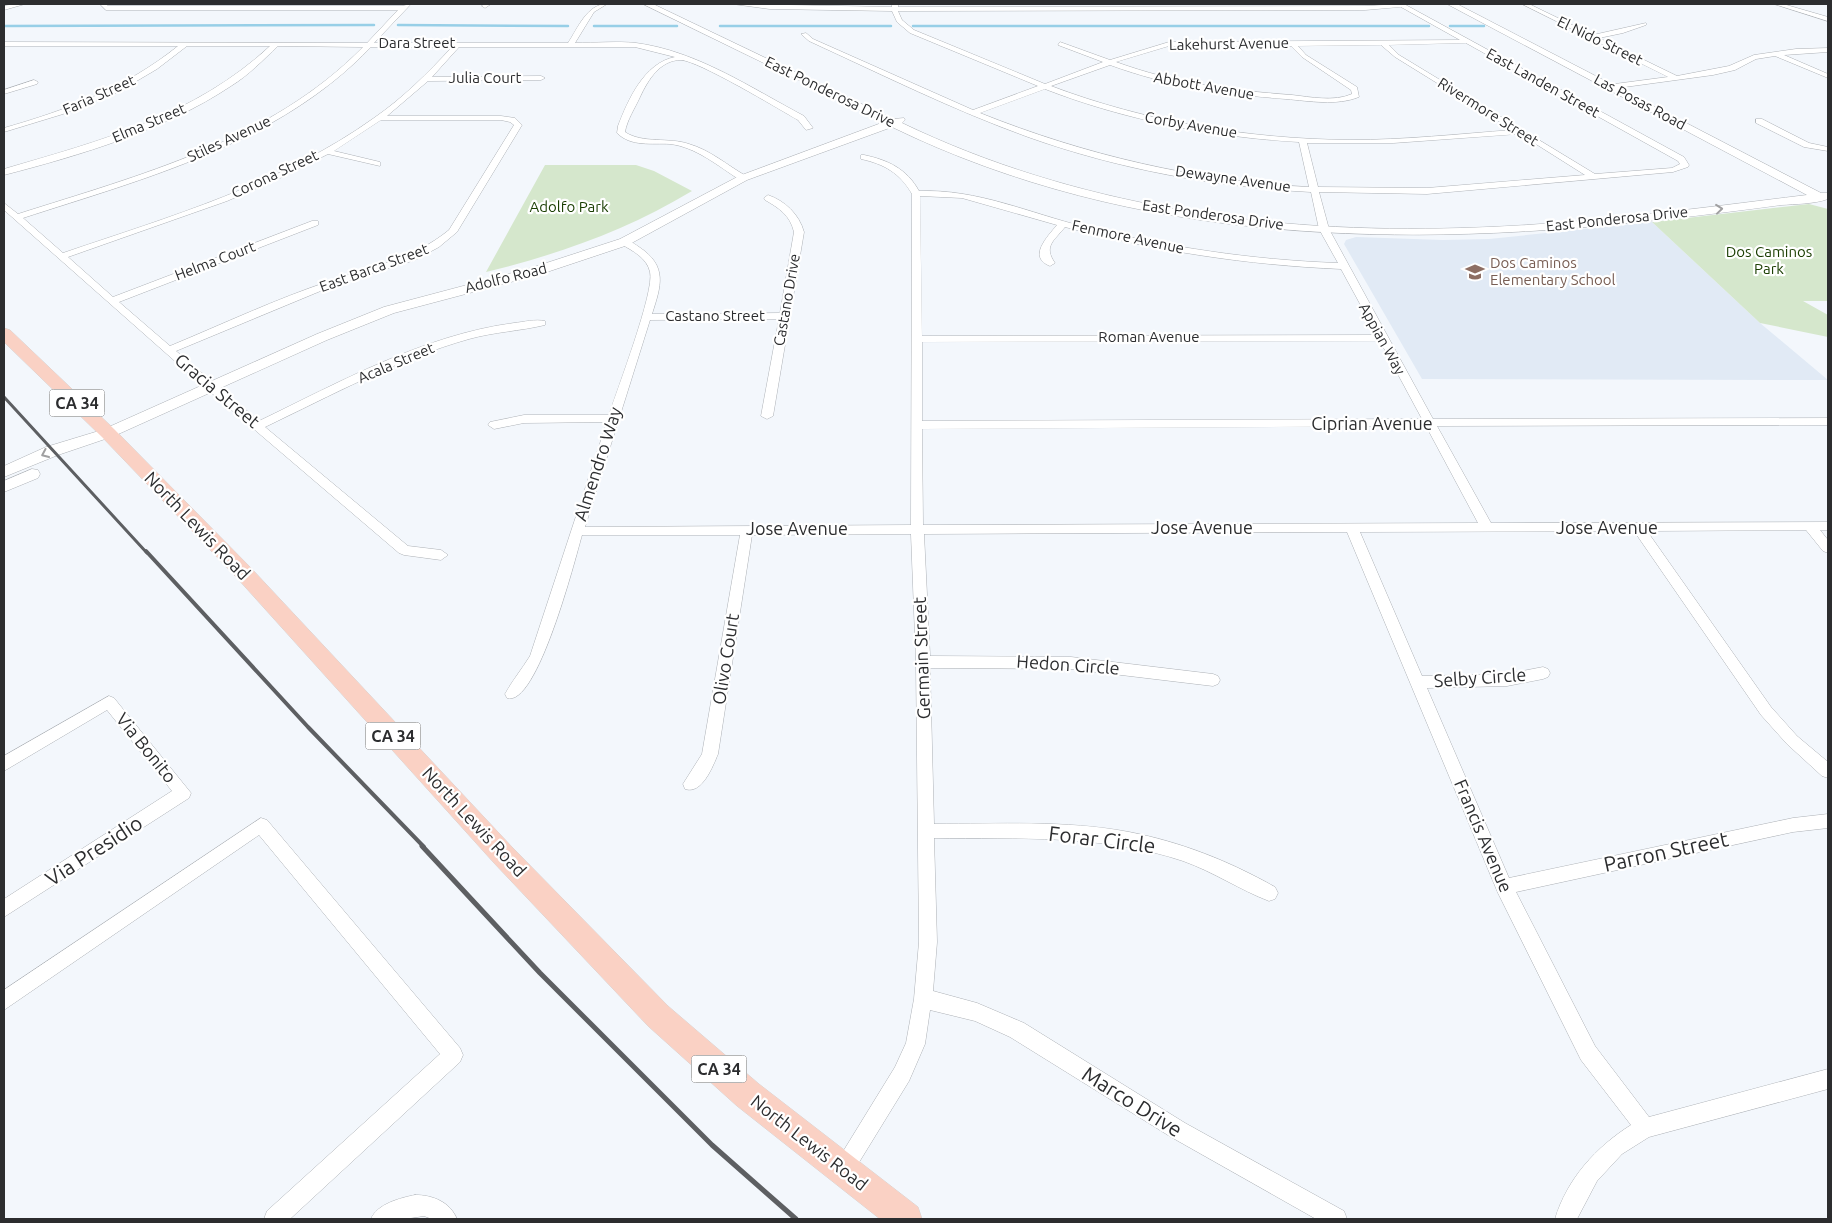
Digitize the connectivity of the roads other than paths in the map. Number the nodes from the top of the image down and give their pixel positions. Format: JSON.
{"nodes":[{"id":1,"x":22,"y":4,"type":"edge"},
{"id":2,"x":103,"y":4,"type":"edge"},
{"id":3,"x":646,"y":4,"type":"edge"},
{"id":4,"x":661,"y":4,"type":"edge"},
{"id":5,"x":736,"y":4,"type":"edge"},
{"id":6,"x":1312,"y":4,"type":"edge"},
{"id":7,"x":1401,"y":4,"type":"edge"},
{"id":8,"x":1451,"y":4,"type":"edge"},
{"id":9,"x":1464,"y":4,"type":"edge"},
{"id":10,"x":1525,"y":4,"type":"edge"},
{"id":11,"x":1777,"y":4,"type":"edge"},
{"id":12,"x":589,"y":5,"type":"dead end"},
{"id":13,"x":601,"y":5,"type":"edge"},
{"id":14,"x":406,"y":6,"type":"edge"},
{"id":15,"x":895,"y":6,"type":"edge"},
{"id":16,"x":979,"y":6,"type":"edge"},
{"id":17,"x":1060,"y":6,"type":"edge"},
{"id":18,"x":1147,"y":6,"type":"edge"},
{"id":19,"x":1229,"y":6,"type":"edge"},
{"id":20,"x":4,"y":8,"type":"edge"},
{"id":21,"x":1319,"y":8,"type":"junction"},
{"id":22,"x":1828,"y":19,"type":"edge"},
{"id":23,"x":1644,"y":24,"type":"dead end"},
{"id":24,"x":804,"y":34,"type":"dead end"},
{"id":25,"x":1590,"y":37,"type":"junction"},
{"id":26,"x":1466,"y":41,"type":"junction"},
{"id":27,"x":187,"y":43,"type":"junction"},
{"id":28,"x":278,"y":43,"type":"junction"},
{"id":29,"x":368,"y":43,"type":"junction"},
{"id":30,"x":1292,"y":43,"type":"junction"},
{"id":31,"x":459,"y":44,"type":"junction"},
{"id":32,"x":571,"y":44,"type":"junction"},
{"id":33,"x":1060,"y":44,"type":"dead end"},
{"id":34,"x":1384,"y":44,"type":"junction"},
{"id":35,"x":5,"y":45,"type":"edge"},
{"id":36,"x":1828,"y":50,"type":"edge"},
{"id":37,"x":1775,"y":53,"type":"junction"},
{"id":38,"x":684,"y":58,"type":"junction"},
{"id":39,"x":1108,"y":62,"type":"junction"},
{"id":40,"x":1828,"y":76,"type":"edge"},
{"id":41,"x":541,"y":78,"type":"dead end"},
{"id":42,"x":1676,"y":78,"type":"junction"},
{"id":43,"x":430,"y":79,"type":"junction"},
{"id":44,"x":34,"y":82,"type":"dead end"},
{"id":45,"x":1046,"y":86,"type":"junction"},
{"id":46,"x":1616,"y":86,"type":"junction"},
{"id":47,"x":4,"y":92,"type":"edge"},
{"id":48,"x":973,"y":113,"type":"junction"},
{"id":49,"x":380,"y":118,"type":"junction"},
{"id":50,"x":898,"y":120,"type":"junction"},
{"id":51,"x":1759,"y":121,"type":"dead end"},
{"id":52,"x":809,"y":128,"type":"dead end"},
{"id":53,"x":4,"y":130,"type":"edge"},
{"id":54,"x":1520,"y":132,"type":"junction"},
{"id":55,"x":1302,"y":140,"type":"junction"},
{"id":56,"x":1828,"y":148,"type":"edge"},
{"id":57,"x":326,"y":151,"type":"junction"},
{"id":58,"x":864,"y":157,"type":"dead end"},
{"id":59,"x":377,"y":164,"type":"dead end"},
{"id":60,"x":1685,"y":164,"type":"joint"},
{"id":61,"x":4,"y":172,"type":"edge"},
{"id":62,"x":1594,"y":177,"type":"junction"},
{"id":63,"x":744,"y":178,"type":"junction"},
{"id":64,"x":1804,"y":189,"type":"junction"},
{"id":65,"x":1313,"y":190,"type":"junction"},
{"id":66,"x":916,"y":194,"type":"junction"},
{"id":67,"x":1825,"y":194,"type":"edge"},
{"id":68,"x":768,"y":198,"type":"dead end"},
{"id":69,"x":4,"y":206,"type":"edge"},
{"id":70,"x":17,"y":217,"type":"junction"},
{"id":71,"x":315,"y":223,"type":"dead end"},
{"id":72,"x":1063,"y":224,"type":"junction"},
{"id":73,"x":1322,"y":225,"type":"junction"},
{"id":74,"x":624,"y":242,"type":"junction"},
{"id":75,"x":62,"y":256,"type":"junction"},
{"id":76,"x":1050,"y":264,"type":"dead end"},
{"id":77,"x":1343,"y":266,"type":"junction"},
{"id":78,"x":114,"y":300,"type":"junction"},
{"id":79,"x":784,"y":316,"type":"junction"},
{"id":80,"x":646,"y":317,"type":"junction"},
{"id":81,"x":541,"y":323,"type":"dead end"},
{"id":82,"x":4,"y":333,"type":"edge"},
{"id":83,"x":1382,"y":338,"type":"junction"},
{"id":84,"x":916,"y":339,"type":"junction"},
{"id":85,"x":169,"y":350,"type":"junction"},
{"id":86,"x":211,"y":387,"type":"junction"},
{"id":87,"x":767,"y":416,"type":"dead end"},
{"id":88,"x":613,"y":418,"type":"junction"},
{"id":89,"x":1828,"y":421,"type":"edge"},
{"id":90,"x":1429,"y":424,"type":"junction"},
{"id":91,"x":494,"y":425,"type":"dead end"},
{"id":92,"x":916,"y":425,"type":"junction"},
{"id":93,"x":258,"y":426,"type":"junction"},
{"id":94,"x":108,"y":433,"type":"junction"},
{"id":95,"x":4,"y":472,"type":"edge"},
{"id":96,"x":4,"y":487,"type":"edge"},
{"id":97,"x":1809,"y":526,"type":"junction"},
{"id":98,"x":1828,"y":526,"type":"edge"},
{"id":99,"x":1352,"y":528,"type":"junction"},
{"id":100,"x":1487,"y":528,"type":"junction"},
{"id":101,"x":1638,"y":528,"type":"junction"},
{"id":102,"x":747,"y":529,"type":"junction"},
{"id":103,"x":917,"y":529,"type":"junction"},
{"id":104,"x":576,"y":531,"type":"junction"},
{"id":105,"x":1828,"y":548,"type":"edge"},
{"id":106,"x":441,"y":555,"type":"dead end"},
{"id":107,"x":923,"y":662,"type":"junction"},
{"id":108,"x":1543,"y":673,"type":"dead end"},
{"id":109,"x":1213,"y":680,"type":"dead end"},
{"id":110,"x":1417,"y":682,"type":"junction"},
{"id":111,"x":512,"y":694,"type":"dead end"},
{"id":112,"x":4,"y":764,"type":"edge"},
{"id":113,"x":1828,"y":771,"type":"edge"},
{"id":114,"x":691,"y":784,"type":"dead end"},
{"id":115,"x":184,"y":793,"type":"joint"},
{"id":116,"x":1828,"y":821,"type":"edge"},
{"id":117,"x":925,"y":831,"type":"junction"},
{"id":118,"x":1504,"y":886,"type":"junction"},
{"id":119,"x":1269,"y":893,"type":"dead end"},
{"id":120,"x":4,"y":909,"type":"edge"},
{"id":121,"x":924,"y":998,"type":"junction"},
{"id":122,"x":4,"y":1001,"type":"edge"},
{"id":123,"x":1828,"y":1079,"type":"edge"},
{"id":124,"x":1645,"y":1128,"type":"junction"},
{"id":125,"x":843,"y":1170,"type":"junction"},
{"id":126,"x":275,"y":1219,"type":"edge"},
{"id":127,"x":382,"y":1219,"type":"edge"},
{"id":128,"x":446,"y":1219,"type":"edge"},
{"id":129,"x":906,"y":1219,"type":"edge"},
{"id":130,"x":1336,"y":1219,"type":"edge"},
{"id":131,"x":1566,"y":1219,"type":"edge"}],
"edges":[{"from":1,"to":20,"type":"street"},
{"from":2,"to":14,"type":"street"},
{"from":3,"to":50,"type":"main road","name":"East Ponderosa Drive"},
{"from":4,"to":50,"type":"main road","name":"East Ponderosa Drive"},
{"from":5,"to":15,"type":"street"},
{"from":6,"to":21,"type":"street"},
{"from":7,"to":21,"type":"street"},
{"from":7,"to":26,"type":"street","name":"East Landen Street"},
{"from":8,"to":46,"type":"main road","name":"Las Posas Road"},
{"from":9,"to":46,"type":"main road","name":"Las Posas Road"},
{"from":10,"to":25,"type":"street","name":"El Nido Street"},
{"from":11,"to":22,"type":"street"},
{"from":12,"to":13,"type":"street"},
{"from":13,"to":32,"type":"street"},
{"from":14,"to":29,"type":"street","name":"Stiles Avenue"},
{"from":15,"to":16,"type":"street"},
{"from":15,"to":45,"type":"street","name":"Corby Avenue"},
{"from":16,"to":17,"type":"street"},
{"from":17,"to":18,"type":"street"},
{"from":18,"to":19,"type":"street"},
{"from":19,"to":21,"type":"street"},
{"from":23,"to":25,"type":"street"},
{"from":24,"to":48,"type":"street","name":"Dewayne Avenue"},
{"from":25,"to":42,"type":"street","name":"El Nido Street"},
{"from":26,"to":34,"type":"street","name":"Lakehurst Avenue"},
{"from":26,"to":60,"type":"street","name":"East Landen Street"},
{"from":27,"to":28,"type":"street","name":"Dara Street"},
{"from":27,"to":35,"type":"street","name":"Dara Street"},
{"from":27,"to":53,"type":"street","name":"Faria Street"},
{"from":28,"to":29,"type":"street","name":"Dara Street"},
{"from":28,"to":61,"type":"street","name":"Elma Street"},
{"from":29,"to":31,"type":"street","name":"Dara Street"},
{"from":29,"to":70,"type":"street","name":"Stiles Avenue"},
{"from":30,"to":34,"type":"street","name":"Lakehurst Avenue"},
{"from":30,"to":39,"type":"street","name":"Lakehurst Avenue"},
{"from":30,"to":39,"type":"street","name":"Abbott Avenue"},
{"from":31,"to":32,"type":"street","name":"Dara Street"},
{"from":31,"to":43,"type":"street","name":"Corona Street"},
{"from":32,"to":38,"type":"street","name":"Dara Street"},
{"from":33,"to":39,"type":"street","name":"Abbott Avenue"},
{"from":34,"to":54,"type":"street","name":"Rivermore Street"},
{"from":36,"to":37,"type":"street"},
{"from":37,"to":40,"type":"street"},
{"from":37,"to":42,"type":"street"},
{"from":38,"to":52,"type":"street","name":"Dara Street"},
{"from":38,"to":63,"type":"street"},
{"from":39,"to":45,"type":"street","name":"Lakehurst Avenue"},
{"from":41,"to":43,"type":"street","name":"Julia Court"},
{"from":42,"to":46,"type":"street"},
{"from":43,"to":49,"type":"street","name":"Corona Street"},
{"from":44,"to":47,"type":"street"},
{"from":45,"to":48,"type":"street","name":"Lakehurst Avenue"},
{"from":45,"to":55,"type":"street","name":"Corby Avenue"},
{"from":46,"to":64,"type":"main road","name":"Las Posas Road"},
{"from":46,"to":67,"type":"main road","name":"Las Posas Road"},
{"from":48,"to":65,"type":"street","name":"Dewayne Avenue"},
{"from":49,"to":57,"type":"street","name":"Corona Street"},
{"from":49,"to":85,"type":"street","name":"East Barca Street"},
{"from":50,"to":63,"type":"main road","name":"Adolfo Road"},
{"from":50,"to":73,"type":"main road","name":"East Ponderosa Drive"},
{"from":51,"to":56,"type":"street"},
{"from":54,"to":55,"type":"street","name":"Corby Avenue"},
{"from":54,"to":62,"type":"street","name":"Rivermore Street"},
{"from":55,"to":65,"type":"street","name":"Appian Way"},
{"from":57,"to":59,"type":"street"},
{"from":57,"to":75,"type":"street","name":"Corona Street"},
{"from":58,"to":66,"type":"street"},
{"from":60,"to":62,"type":"street","name":"Dewayne Avenue"},
{"from":62,"to":65,"type":"street","name":"Dewayne Avenue"},
{"from":63,"to":74,"type":"main road","name":"Adolfo Road"},
{"from":64,"to":67,"type":"main road","name":"Las Posas Road"},
{"from":64,"to":73,"type":"main road","name":"East Ponderosa Drive"},
{"from":65,"to":73,"type":"street","name":"Appian Way"},
{"from":66,"to":72,"type":"street","name":"Fenmore Avenue"},
{"from":66,"to":84,"type":"street","name":"Germain Street"},
{"from":73,"to":67,"type":"main road","name":"East Ponderosa Drive","one_way":true},
{"from":68,"to":79,"type":"street","name":"Castano Drive"},
{"from":69,"to":70,"type":"street","name":"Gracia Street"},
{"from":70,"to":75,"type":"street","name":"Gracia Street"},
{"from":71,"to":78,"type":"street","name":"Helma Court"},
{"from":72,"to":76,"type":"street"},
{"from":72,"to":77,"type":"street","name":"Fenmore Avenue"},
{"from":73,"to":77,"type":"street","name":"Appian Way"},
{"from":74,"to":80,"type":"street","name":"Almendro Way"},
{"from":74,"to":86,"type":"main road","name":"Adolfo Road"},
{"from":75,"to":78,"type":"street","name":"Gracia Street"},
{"from":77,"to":83,"type":"street","name":"Appian Way"},
{"from":78,"to":85,"type":"street","name":"Gracia Street"},
{"from":79,"to":80,"type":"street","name":"Castano Street"},
{"from":79,"to":87,"type":"street","name":"Castano Drive"},
{"from":80,"to":88,"type":"street","name":"Almendro Way"},
{"from":81,"to":93,"type":"street","name":"Acala Street"},
{"from":82,"to":94,"type":"main road","name":"North Lewis Road","number":"CA 34"},
{"from":83,"to":84,"type":"street","name":"Roman Avenue"},
{"from":83,"to":90,"type":"street","name":"Appian Way"},
{"from":84,"to":92,"type":"street","name":"Germain Street"},
{"from":85,"to":86,"type":"street","name":"Gracia Street"},
{"from":86,"to":93,"type":"street","name":"Gracia Street"},
{"from":86,"to":94,"type":"main road","name":"Adolfo Road"},
{"from":88,"to":91,"type":"street"},
{"from":88,"to":104,"type":"street","name":"Almendro Way"},
{"from":89,"to":90,"type":"street","name":"Ciprian Avenue"},
{"from":90,"to":92,"type":"street","name":"Ciprian Avenue"},
{"from":90,"to":100,"type":"street","name":"Appian Way"},
{"from":92,"to":103,"type":"street","name":"Germain Street"},
{"from":93,"to":106,"type":"street","name":"Gracia Street"},
{"from":94,"to":95,"type":"main road","name":"Adolfo Road","one_way":true},
{"from":94,"to":96,"type":"main road","name":"Adolfo Road"},
{"from":94,"to":125,"type":"main road","name":"North Lewis Road","number":"CA 34"},
{"from":97,"to":98,"type":"street","name":"Jose Avenue"},
{"from":97,"to":101,"type":"street","name":"Jose Avenue"},
{"from":97,"to":105,"type":"street"},
{"from":99,"to":100,"type":"street","name":"Jose Avenue"},
{"from":99,"to":103,"type":"street","name":"Jose Avenue"},
{"from":99,"to":110,"type":"street","name":"Francis Avenue"},
{"from":100,"to":101,"type":"street","name":"Jose Avenue"},
{"from":101,"to":113,"type":"street"},
{"from":102,"to":103,"type":"street","name":"Jose Avenue"},
{"from":102,"to":104,"type":"street","name":"Jose Avenue"},
{"from":102,"to":114,"type":"street","name":"Olivo Court"},
{"from":103,"to":107,"type":"street","name":"Germain Street"},
{"from":104,"to":111,"type":"street","name":"Almendro Way"},
{"from":107,"to":109,"type":"street","name":"Hedon Circle"},
{"from":107,"to":117,"type":"street","name":"Germain Street"},
{"from":108,"to":110,"type":"street","name":"Selby Circle"},
{"from":110,"to":118,"type":"street","name":"Francis Avenue"},
{"from":112,"to":115,"type":"street","name":"Via Bonito"},
{"from":115,"to":120,"type":"street","name":"Via Presidio"},
{"from":116,"to":118,"type":"street","name":"Parron Street"},
{"from":117,"to":119,"type":"street","name":"Forar Circle"},
{"from":117,"to":121,"type":"street","name":"Germain Street"},
{"from":118,"to":124,"type":"street","name":"Francis Avenue"},
{"from":121,"to":125,"type":"street","name":"Germain Street"},
{"from":121,"to":130,"type":"street","name":"Marco Drive"},
{"from":122,"to":126,"type":"street"},
{"from":123,"to":124,"type":"street"},
{"from":124,"to":131,"type":"street"},
{"from":125,"to":129,"type":"main road","name":"North Lewis Road","number":"CA 34"},
{"from":127,"to":128,"type":"street"}]}
